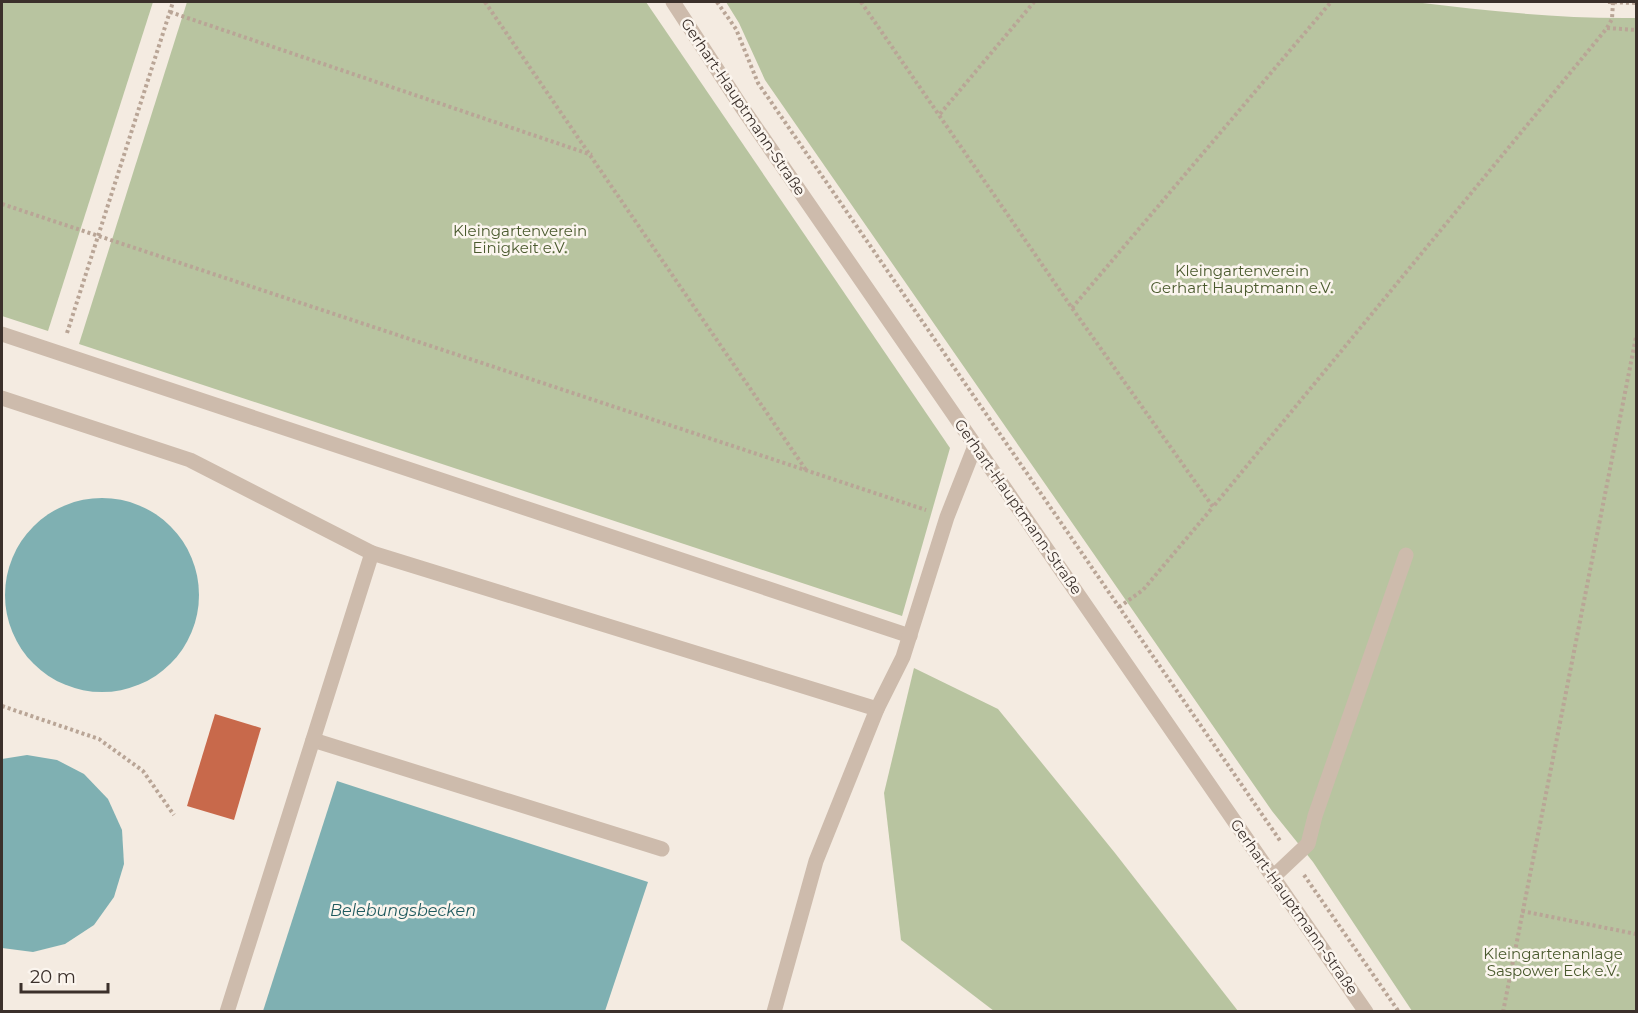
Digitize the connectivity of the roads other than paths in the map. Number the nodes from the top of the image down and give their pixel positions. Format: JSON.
{"nodes":[{"id":1,"x":673,"y":2,"type":"edge"},
{"id":2,"x":2,"y":334,"type":"edge"},
{"id":3,"x":2,"y":398,"type":"edge"},
{"id":4,"x":975,"y":446,"type":"junction"},
{"id":5,"x":372,"y":553,"type":"junction"},
{"id":6,"x":1406,"y":555,"type":"dead end"},
{"id":7,"x":910,"y":636,"type":"junction"},
{"id":8,"x":877,"y":709,"type":"junction"},
{"id":9,"x":313,"y":740,"type":"junction"},
{"id":10,"x":662,"y":849,"type":"dead end"},
{"id":11,"x":1273,"y":877,"type":"junction"},
{"id":12,"x":1365,"y":1010,"type":"edge"},
{"id":13,"x":227,"y":1011,"type":"edge"},
{"id":14,"x":774,"y":1011,"type":"edge"}],
"edges":[{"from":1,"to":4,"type":"street","name":"Gerhart-Hauptmann-Straße"},
{"from":2,"to":7,"type":"street"},
{"from":3,"to":5,"type":"street"},
{"from":4,"to":7,"type":"street"},
{"from":4,"to":11,"type":"street","name":"Gerhart-Hauptmann-Straße"},
{"from":5,"to":8,"type":"street"},
{"from":5,"to":9,"type":"street"},
{"from":6,"to":11,"type":"street"},
{"from":7,"to":8,"type":"street"},
{"from":8,"to":14,"type":"street"},
{"from":9,"to":10,"type":"street"},
{"from":9,"to":13,"type":"street"},
{"from":11,"to":12,"type":"street","name":"Gerhart-Hauptmann-Straße"}]}
